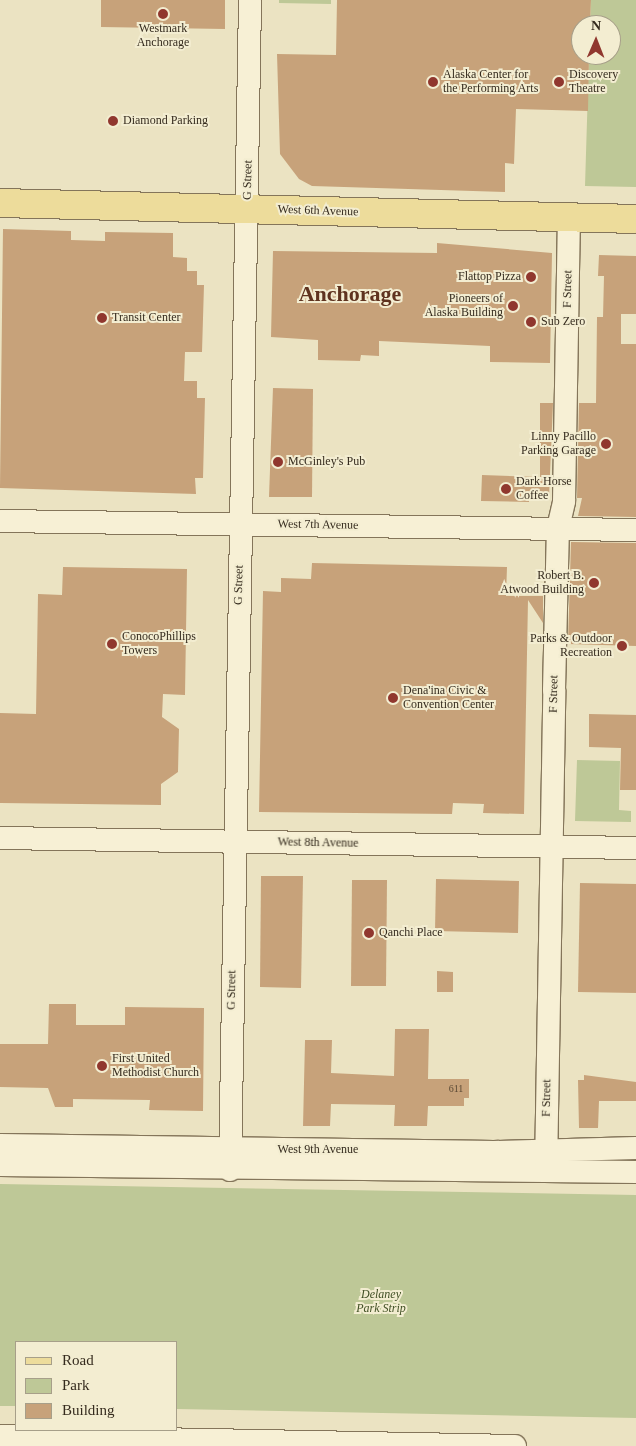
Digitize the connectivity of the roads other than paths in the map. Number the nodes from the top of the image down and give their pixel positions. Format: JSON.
{"nodes":[{"id":1,"x":250,"y":0,"type":"edge"},
{"id":2,"x":0,"y":204,"type":"edge"},
{"id":3,"x":248,"y":209,"type":"junction"},
{"id":4,"x":569,"y":218,"type":"junction"},
{"id":5,"x":636,"y":218,"type":"edge"},
{"id":6,"x":0,"y":521,"type":"edge"},
{"id":7,"x":240,"y":524,"type":"junction"},
{"id":8,"x":558,"y":528,"type":"junction"},
{"id":9,"x":636,"y":530,"type":"edge"},
{"id":10,"x":0,"y":838,"type":"edge"},
{"id":11,"x":233,"y":842,"type":"junction"},
{"id":12,"x":552,"y":846,"type":"junction"},
{"id":13,"x":636,"y":848,"type":"edge"},
{"id":14,"x":0,"y":1145,"type":"edge"},
{"id":15,"x":546,"y":1147,"type":"junction"},
{"id":16,"x":636,"y":1148,"type":"edge"},
{"id":17,"x":230,"y":1160,"type":"junction"},
{"id":18,"x":0,"y":1165,"type":"edge"},
{"id":19,"x":546,"y":1170,"type":"junction"},
{"id":20,"x":636,"y":1172,"type":"edge"},
{"id":21,"x":0,"y":1436,"type":"edge"},
{"id":22,"x":228,"y":1443,"type":"edge"},
{"id":23,"x":515,"y":1446,"type":"edge"}],
"edges":[{"from":1,"to":3,"type":"street","name":"G Street"},
{"from":2,"to":3,"type":"main road","name":"West 6th Avenue"},
{"from":3,"to":4,"type":"main road","name":"West 6th Avenue"},
{"from":3,"to":7,"type":"street","name":"G Street"},
{"from":4,"to":5,"type":"main road","name":"West 6th Avenue"},
{"from":4,"to":8,"type":"street","name":"F Street"},
{"from":6,"to":7,"type":"street","name":"West 7th Avenue"},
{"from":7,"to":8,"type":"street","name":"West 7th Avenue"},
{"from":7,"to":11,"type":"street","name":"G Street"},
{"from":8,"to":9,"type":"street","name":"West 7th Avenue"},
{"from":8,"to":12,"type":"street","name":"F Street"},
{"from":10,"to":11,"type":"street","name":"West 8th Avenue"},
{"from":11,"to":12,"type":"street","name":"West 8th Avenue"},
{"from":11,"to":17,"type":"street","name":"G Street"},
{"from":12,"to":13,"type":"street","name":"West 8th Avenue"},
{"from":12,"to":15,"type":"street","name":"F Street"},
{"from":14,"to":17,"type":"street","name":"West 9th Avenue"},
{"from":15,"to":16,"type":"street","name":"West 9th Avenue"},
{"from":15,"to":17,"type":"street","name":"West 9th Avenue"},
{"from":15,"to":19,"type":"street","name":"F Street"},
{"from":17,"to":18,"type":"street","name":"West 9th Avenue"},
{"from":17,"to":19,"type":"street","name":"West 9th Avenue"},
{"from":19,"to":20,"type":"street","name":"West 9th Avenue"},
{"from":21,"to":22,"type":"street"},
{"from":22,"to":23,"type":"street"}]}
